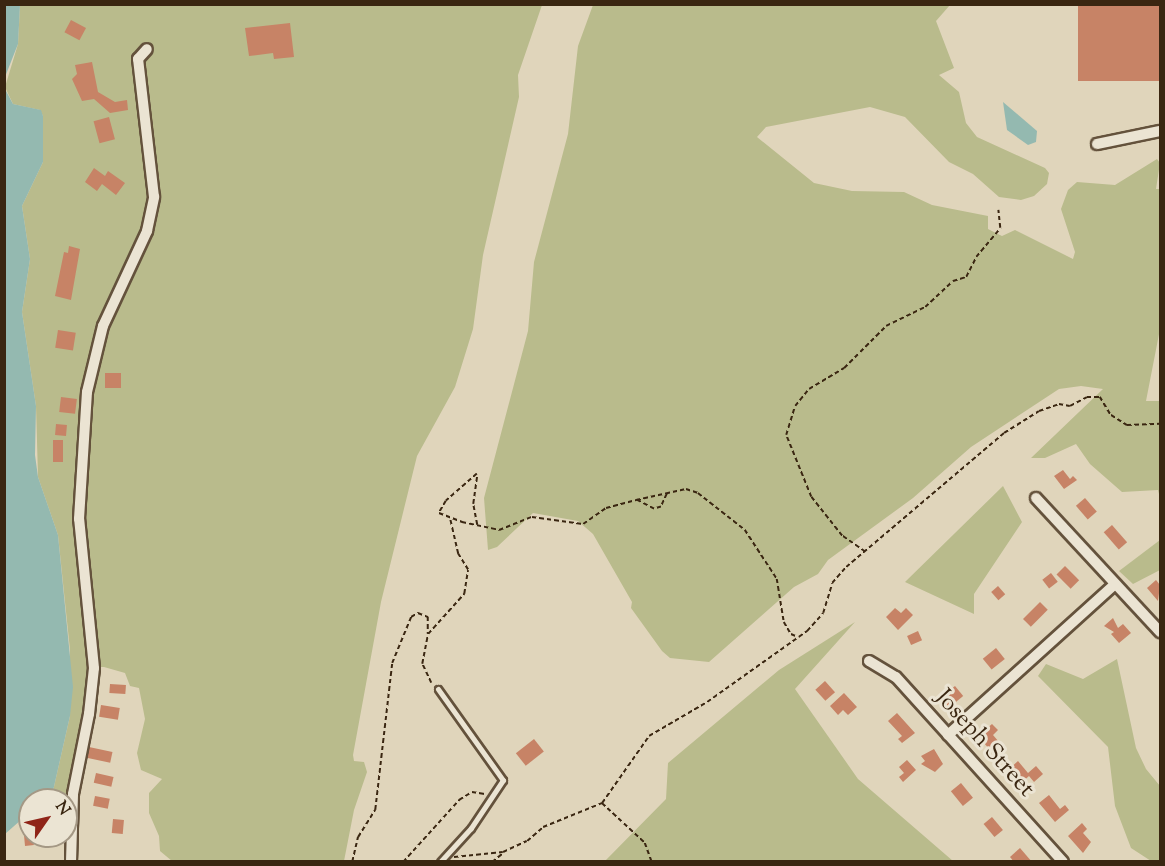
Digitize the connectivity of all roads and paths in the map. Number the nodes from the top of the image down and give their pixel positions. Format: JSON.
{"nodes":[{"id":1,"x":147,"y":49,"type":"dead end"},
{"id":2,"x":1161,"y":130,"type":"edge"},
{"id":3,"x":1097,"y":144,"type":"dead end"},
{"id":4,"x":998,"y":210,"type":"dead end"},
{"id":5,"x":1161,"y":424,"type":"edge"},
{"id":6,"x":667,"y":494,"type":"junction"},
{"id":7,"x":1036,"y":498,"type":"dead end"},
{"id":8,"x":636,"y":500,"type":"junction"},
{"id":9,"x":450,"y":517,"type":"junction"},
{"id":10,"x":477,"y":525,"type":"junction"},
{"id":11,"x":865,"y":552,"type":"junction"},
{"id":12,"x":1115,"y":584,"type":"junction"},
{"id":13,"x":1161,"y":632,"type":"edge"},
{"id":14,"x":428,"y":634,"type":"junction"},
{"id":15,"x":799,"y":637,"type":"junction"},
{"id":16,"x":869,"y":661,"type":"dead end"},
{"id":17,"x":438,"y":688,"type":"joint"},
{"id":18,"x":948,"y":735,"type":"junction"},
{"id":19,"x":490,"y":800,"type":"junction"},
{"id":20,"x":602,"y":803,"type":"junction"},
{"id":21,"x":503,"y":852,"type":"junction"},
{"id":22,"x":71,"y":861,"type":"edge"},
{"id":23,"x":352,"y":861,"type":"edge"},
{"id":24,"x":403,"y":861,"type":"edge"},
{"id":25,"x":441,"y":861,"type":"edge"},
{"id":26,"x":492,"y":861,"type":"edge"},
{"id":27,"x":652,"y":861,"type":"edge"},
{"id":28,"x":1063,"y":861,"type":"edge"}],
"edges":[{"from":1,"to":22,"type":"street"},
{"from":2,"to":3,"type":"street"},
{"from":4,"to":11,"type":"path"},
{"from":5,"to":11,"type":"path"},
{"from":6,"to":8,"type":"path"},
{"from":6,"to":8,"type":"path"},
{"from":6,"to":15,"type":"path"},
{"from":7,"to":12,"type":"street"},
{"from":8,"to":10,"type":"path"},
{"from":9,"to":10,"type":"path"},
{"from":9,"to":10,"type":"path"},
{"from":9,"to":14,"type":"path"},
{"from":11,"to":15,"type":"path"},
{"from":12,"to":13,"type":"street"},
{"from":12,"to":18,"type":"street"},
{"from":14,"to":17,"type":"path"},
{"from":14,"to":23,"type":"path"},
{"from":15,"to":20,"type":"path"},
{"from":16,"to":18,"type":"street","name":"Joseph Street"},
{"from":17,"to":19,"type":"lane"},
{"from":18,"to":28,"type":"street","name":"Joseph Street"},
{"from":19,"to":24,"type":"path"},
{"from":19,"to":25,"type":"lane"},
{"from":20,"to":21,"type":"path"},
{"from":20,"to":27,"type":"path"},
{"from":21,"to":25,"type":"path"},
{"from":21,"to":26,"type":"path"}]}
